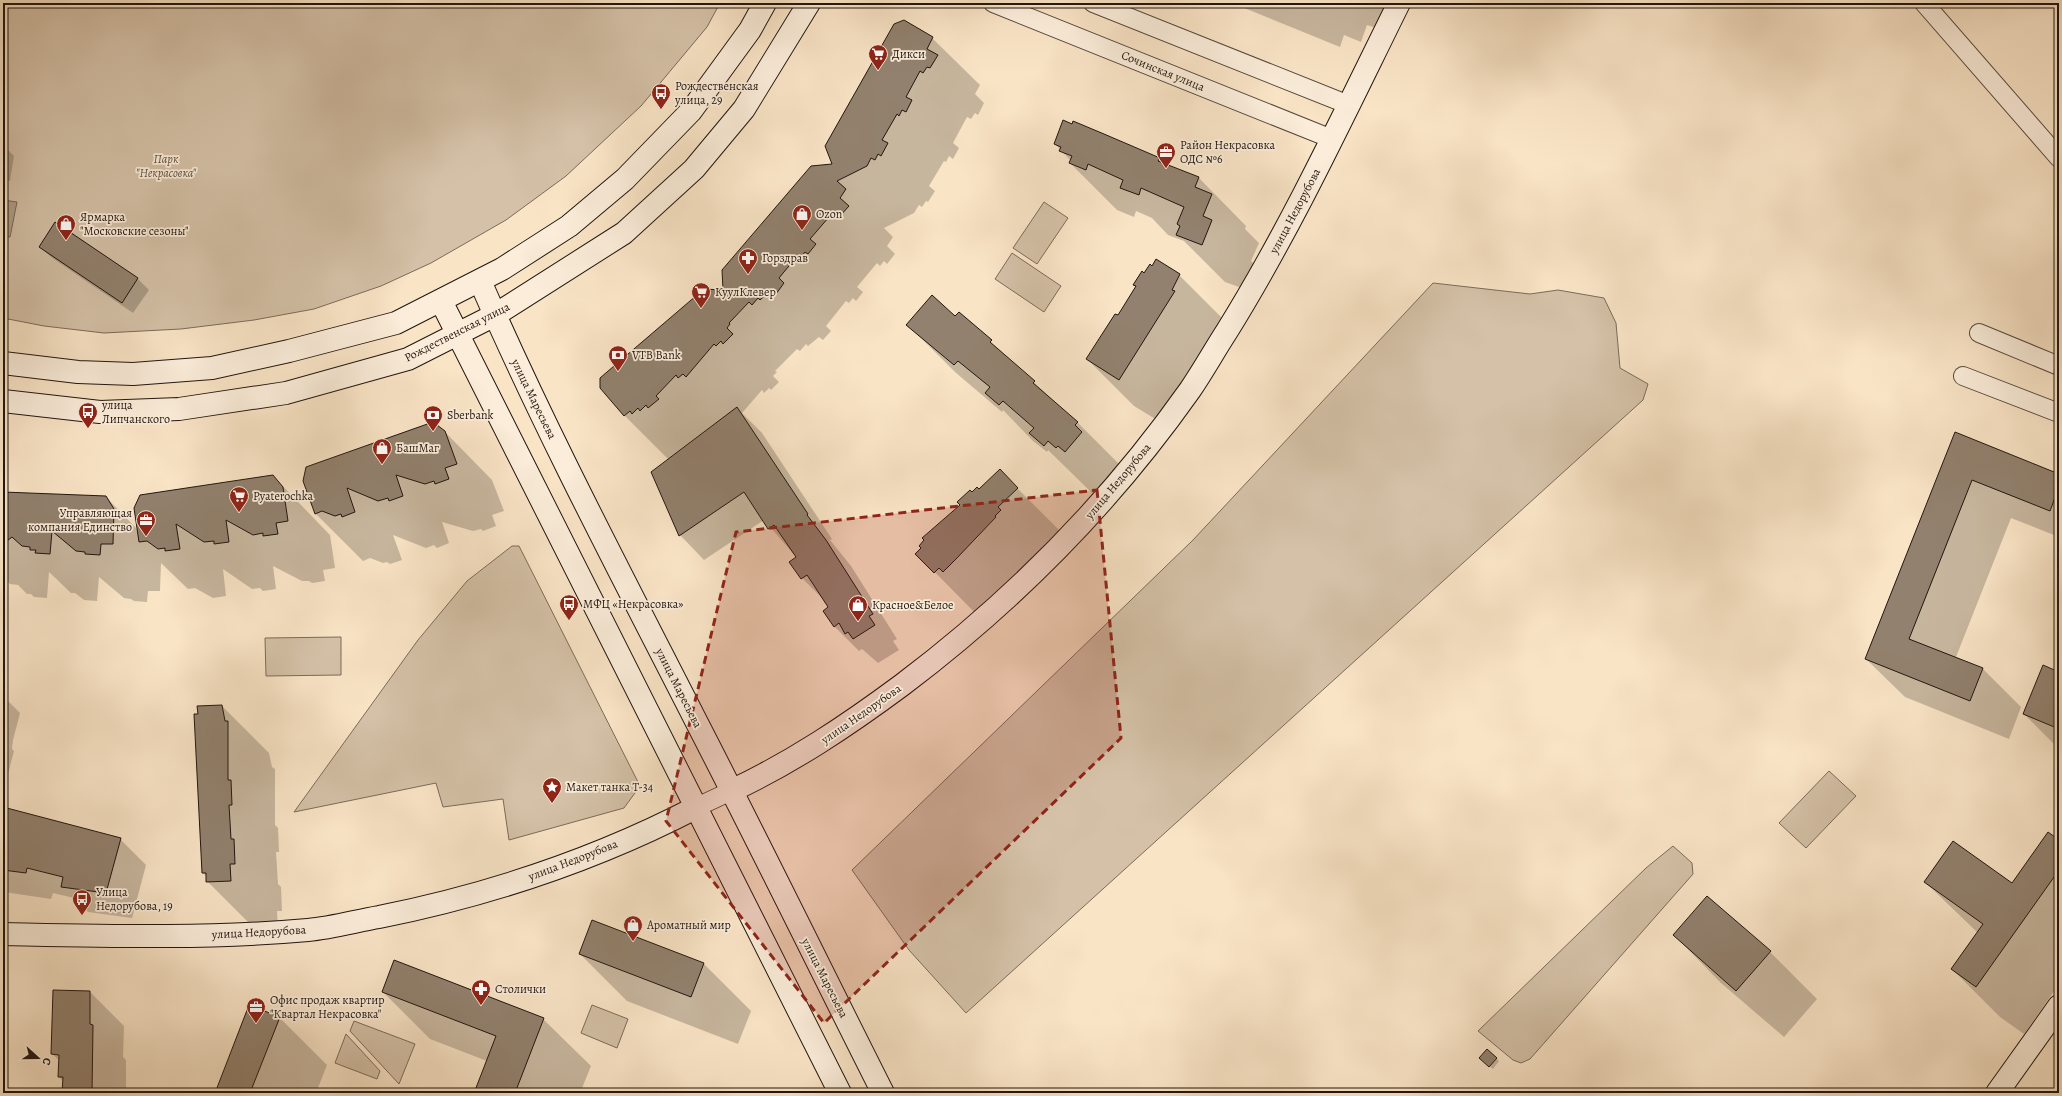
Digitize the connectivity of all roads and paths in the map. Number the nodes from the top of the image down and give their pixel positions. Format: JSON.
{"nodes":[{"id":1,"x":765,"y":3,"type":"edge"},
{"id":2,"x":809,"y":3,"type":"edge"},
{"id":3,"x":993,"y":3,"type":"edge"},
{"id":4,"x":1093,"y":3,"type":"edge"},
{"id":5,"x":1399,"y":3,"type":"edge"},
{"id":6,"x":1924,"y":3,"type":"edge"},
{"id":7,"x":1349,"y":105,"type":"junction"},
{"id":8,"x":1332,"y":139,"type":"junction"},
{"id":9,"x":2059,"y":158,"type":"edge"},
{"id":10,"x":544,"y":242,"type":"junction"},
{"id":11,"x":561,"y":273,"type":"junction"},
{"id":12,"x":480,"y":281,"type":"junction"},
{"id":13,"x":441,"y":301,"type":"junction"},
{"id":14,"x":495,"y":315,"type":"junction"},
{"id":15,"x":1979,"y":333,"type":"dead end"},
{"id":16,"x":458,"y":334,"type":"junction"},
{"id":17,"x":3,"y":363,"type":"edge"},
{"id":18,"x":2059,"y":366,"type":"edge"},
{"id":19,"x":1963,"y":376,"type":"dead end"},
{"id":20,"x":3,"y":401,"type":"edge"},
{"id":21,"x":2059,"y":413,"type":"edge"},
{"id":22,"x":731,"y":791,"type":"junction"},
{"id":23,"x":697,"y":807,"type":"junction"},
{"id":24,"x":3,"y":934,"type":"edge"},
{"id":25,"x":2059,"y":1006,"type":"edge"},
{"id":26,"x":840,"y":1093,"type":"edge"},
{"id":27,"x":882,"y":1093,"type":"edge"},
{"id":28,"x":1997,"y":1093,"type":"edge"}],
"edges":[{"from":1,"to":10,"type":"street"},
{"from":2,"to":11,"type":"street","name":"Рождественская улица"},
{"from":3,"to":8,"type":"street","name":"Сочинская улица"},
{"from":4,"to":7,"type":"street"},
{"from":5,"to":7,"type":"street","name":"улица Недорубова"},
{"from":6,"to":9,"type":"street"},
{"from":7,"to":8,"type":"street","name":"улица Недорубова"},
{"from":8,"to":22,"type":"street","name":"улица Недорубова"},
{"from":10,"to":11,"type":"street"},
{"from":10,"to":12,"type":"street"},
{"from":11,"to":14,"type":"street","name":"Рождественская улица"},
{"from":12,"to":13,"type":"street"},
{"from":12,"to":14,"type":"street","name":"улица Маресьева"},
{"from":13,"to":16,"type":"street"},
{"from":13,"to":17,"type":"street"},
{"from":14,"to":16,"type":"street","name":"Рождественская улица"},
{"from":14,"to":22,"type":"street","name":"улица Маресьева"},
{"from":15,"to":18,"type":"street"},
{"from":16,"to":20,"type":"street","name":"Рождественская улица"},
{"from":16,"to":23,"type":"street"},
{"from":19,"to":21,"type":"street"},
{"from":22,"to":23,"type":"street","name":"улица Недорубова"},
{"from":22,"to":27,"type":"street","name":"улица Маресьева"},
{"from":23,"to":24,"type":"street","name":"улица Недорубова"},
{"from":23,"to":26,"type":"street"},
{"from":25,"to":28,"type":"street"}]}
